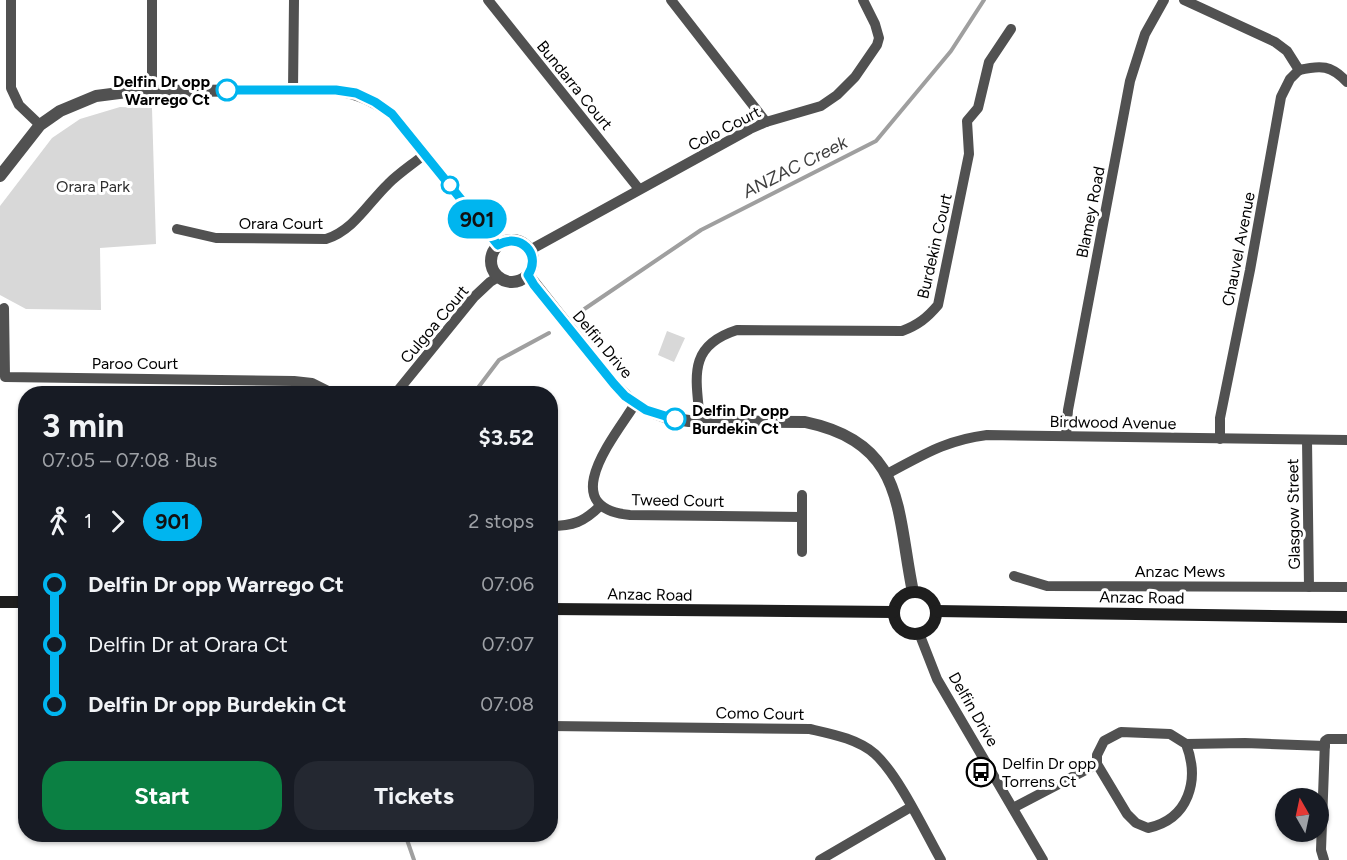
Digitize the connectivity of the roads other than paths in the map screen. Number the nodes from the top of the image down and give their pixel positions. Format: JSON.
{"nodes":[{"id":1,"x":11,"y":0,"type":"edge"},
{"id":2,"x":152,"y":0,"type":"edge"},
{"id":3,"x":294,"y":0,"type":"edge"},
{"id":4,"x":488,"y":0,"type":"edge"},
{"id":5,"x":671,"y":0,"type":"edge"},
{"id":6,"x":863,"y":0,"type":"edge"},
{"id":7,"x":1164,"y":0,"type":"edge"},
{"id":8,"x":1184,"y":0,"type":"edge"},
{"id":9,"x":1011,"y":29,"type":"dead end"},
{"id":10,"x":1299,"y":70,"type":"junction"},
{"id":11,"x":1347,"y":82,"type":"edge"},
{"id":12,"x":152,"y":90,"type":"junction"},
{"id":13,"x":293,"y":90,"type":"junction"},
{"id":14,"x":766,"y":122,"type":"junction"},
{"id":15,"x":40,"y":125,"type":"junction"},
{"id":16,"x":425,"y":154,"type":"junction"},
{"id":17,"x":0,"y":176,"type":"edge"},
{"id":18,"x":639,"y":189,"type":"junction"},
{"id":19,"x":177,"y":229,"type":"dead end"},
{"id":20,"x":498,"y":245,"type":"junction"},
{"id":21,"x":530,"y":250,"type":"junction"},
{"id":22,"x":528,"y":275,"type":"junction"},
{"id":23,"x":498,"y":278,"type":"junction"},
{"id":24,"x":3,"y":308,"type":"dead end"},
{"id":25,"x":318,"y":386,"type":"edge"},
{"id":26,"x":402,"y":386,"type":"edge"},
{"id":27,"x":635,"y":404,"type":"junction"},
{"id":28,"x":700,"y":421,"type":"junction"},
{"id":29,"x":1066,"y":436,"type":"junction"},
{"id":30,"x":1220,"y":439,"type":"junction"},
{"id":31,"x":1307,"y":440,"type":"junction"},
{"id":32,"x":1347,"y":440,"type":"edge"},
{"id":33,"x":887,"y":474,"type":"junction"},
{"id":34,"x":802,"y":495,"type":"dead end"},
{"id":35,"x":600,"y":506,"type":"junction"},
{"id":36,"x":801,"y":517,"type":"junction"},
{"id":37,"x":558,"y":526,"type":"edge"},
{"id":38,"x":802,"y":552,"type":"dead end"},
{"id":39,"x":1014,"y":576,"type":"dead end"},
{"id":40,"x":1309,"y":587,"type":"junction"},
{"id":41,"x":1347,"y":587,"type":"edge"},
{"id":42,"x":913,"y":592,"type":"junction"},
{"id":43,"x":0,"y":602,"type":"edge"},
{"id":44,"x":18,"y":602,"type":"edge"},
{"id":45,"x":558,"y":609,"type":"edge"},
{"id":46,"x":936,"y":611,"type":"junction"},
{"id":47,"x":893,"y":612,"type":"junction"},
{"id":48,"x":1347,"y":617,"type":"edge"},
{"id":49,"x":919,"y":633,"type":"junction"},
{"id":50,"x":558,"y":726,"type":"edge"},
{"id":51,"x":1347,"y":739,"type":"edge"},
{"id":52,"x":1186,"y":744,"type":"junction"},
{"id":53,"x":1325,"y":746,"type":"junction"},
{"id":54,"x":1097,"y":764,"type":"junction"},
{"id":55,"x":911,"y":807,"type":"junction"},
{"id":56,"x":1013,"y":808,"type":"junction"},
{"id":57,"x":820,"y":860,"type":"edge"},
{"id":58,"x":941,"y":860,"type":"edge"},
{"id":59,"x":1043,"y":860,"type":"edge"},
{"id":60,"x":1324,"y":860,"type":"edge"}],
"edges":[{"from":1,"to":15,"type":"street"},
{"from":2,"to":12,"type":"street"},
{"from":3,"to":13,"type":"street"},
{"from":4,"to":18,"type":"street","name":"Bundarra Court"},
{"from":5,"to":14,"type":"street"},
{"from":6,"to":14,"type":"street","name":"Colo Court"},
{"from":7,"to":29,"type":"street","name":"Blamey Road"},
{"from":8,"to":10,"type":"street"},
{"from":9,"to":28,"type":"street","name":"Burdekin Court"},
{"from":10,"to":11,"type":"street"},
{"from":10,"to":30,"type":"street","name":"Chauvel Avenue"},
{"from":12,"to":13,"type":"street"},
{"from":12,"to":15,"type":"street"},
{"from":13,"to":16,"type":"street"},
{"from":14,"to":18,"type":"street","name":"Colo Court"},
{"from":15,"to":17,"type":"street"},
{"from":16,"to":19,"type":"street","name":"Orara Court"},
{"from":16,"to":20,"type":"street"},
{"from":18,"to":21,"type":"street","name":"Colo Court"},
{"from":20,"to":21,"type":"street"},
{"from":20,"to":23,"type":"street"},
{"from":21,"to":22,"type":"street"},
{"from":22,"to":23,"type":"street"},
{"from":22,"to":27,"type":"street","name":"Delfin Drive"},
{"from":23,"to":26,"type":"street","name":"Culgoa Court"},
{"from":24,"to":25,"type":"street","name":"Paroo Court"},
{"from":27,"to":28,"type":"street","name":"Delfin Drive"},
{"from":27,"to":35,"type":"street"},
{"from":28,"to":33,"type":"street","name":"Delfin Drive"},
{"from":29,"to":30,"type":"street","name":"Birdwood Avenue"},
{"from":29,"to":33,"type":"street","name":"Birdwood Avenue"},
{"from":30,"to":31,"type":"street","name":"Birdwood Avenue"},
{"from":31,"to":32,"type":"street","name":"Birdwood Avenue"},
{"from":31,"to":40,"type":"street","name":"Glasgow Street"},
{"from":33,"to":42,"type":"street","name":"Delfin Drive"},
{"from":34,"to":36,"type":"street"},
{"from":35,"to":36,"type":"street","name":"Tweed Court"},
{"from":35,"to":37,"type":"street"},
{"from":36,"to":38,"type":"street"},
{"from":39,"to":40,"type":"street","name":"Anzac Mews"},
{"from":40,"to":41,"type":"street","name":"Anzac Mews"},
{"from":42,"to":46,"type":"main road"},
{"from":42,"to":47,"type":"main road"},
{"from":43,"to":44,"type":"main road"},
{"from":45,"to":47,"type":"main road","name":"Anzac Road"},
{"from":46,"to":48,"type":"main road","name":"Anzac Road"},
{"from":46,"to":49,"type":"main road"},
{"from":47,"to":49,"type":"main road"},
{"from":49,"to":56,"type":"street","name":"Delfin Drive"},
{"from":50,"to":55,"type":"street","name":"Como Court"},
{"from":51,"to":53,"type":"street"},
{"from":52,"to":53,"type":"street"},
{"from":52,"to":54,"type":"street"},
{"from":52,"to":54,"type":"street"},
{"from":53,"to":60,"type":"street"},
{"from":54,"to":56,"type":"street"},
{"from":55,"to":57,"type":"street"},
{"from":55,"to":58,"type":"street","name":"Como Court"},
{"from":56,"to":59,"type":"street","name":"Delfin Drive"}]}
